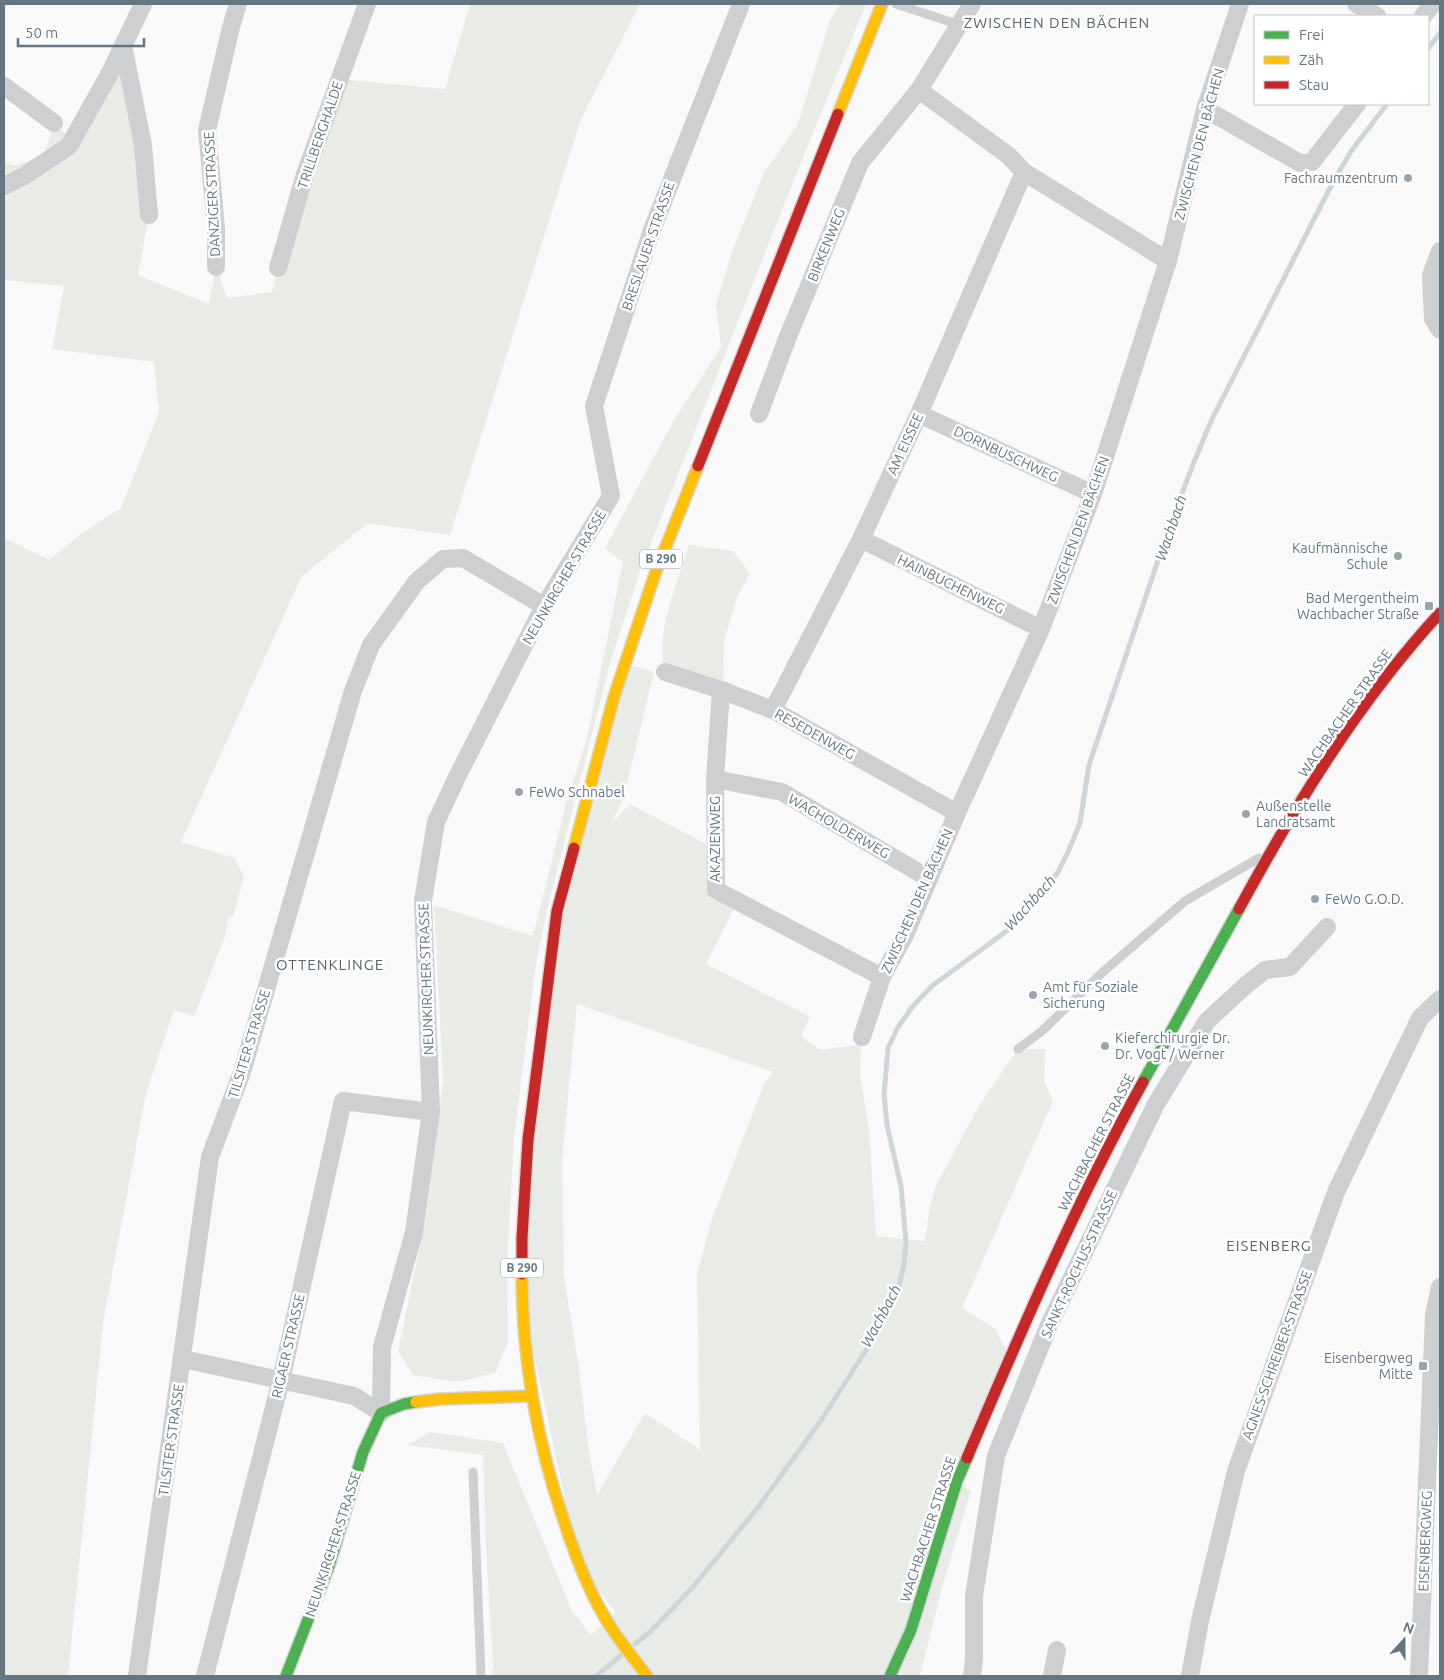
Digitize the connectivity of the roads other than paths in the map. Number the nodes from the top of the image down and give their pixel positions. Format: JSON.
{"nodes":[{"id":1,"x":143,"y":4,"type":"edge"},
{"id":2,"x":238,"y":4,"type":"edge"},
{"id":3,"x":367,"y":4,"type":"edge"},
{"id":4,"x":741,"y":4,"type":"edge"},
{"id":5,"x":882,"y":4,"type":"edge"},
{"id":6,"x":896,"y":4,"type":"edge"},
{"id":7,"x":972,"y":4,"type":"edge"},
{"id":8,"x":1240,"y":4,"type":"edge"},
{"id":9,"x":1356,"y":4,"type":"edge"},
{"id":10,"x":1433,"y":4,"type":"edge"},
{"id":11,"x":1375,"y":15,"type":"edge"},
{"id":12,"x":1424,"y":15,"type":"edge"},
{"id":13,"x":960,"y":25,"type":"junction"},
{"id":14,"x":123,"y":45,"type":"junction"},
{"id":15,"x":4,"y":86,"type":"edge"},
{"id":16,"x":919,"y":90,"type":"junction"},
{"id":17,"x":1356,"y":105,"type":"edge"},
{"id":18,"x":1206,"y":109,"type":"junction"},
{"id":19,"x":54,"y":123,"type":"dead end"},
{"id":20,"x":1024,"y":172,"type":"junction"},
{"id":21,"x":4,"y":186,"type":"edge"},
{"id":22,"x":149,"y":215,"type":"dead end"},
{"id":23,"x":1440,"y":251,"type":"edge"},
{"id":24,"x":1168,"y":261,"type":"junction"},
{"id":25,"x":216,"y":268,"type":"dead end"},
{"id":26,"x":278,"y":268,"type":"dead end"},
{"id":27,"x":1440,"y":330,"type":"edge"},
{"id":28,"x":759,"y":414,"type":"dead end"},
{"id":29,"x":919,"y":414,"type":"junction"},
{"id":30,"x":1093,"y":494,"type":"junction"},
{"id":31,"x":612,"y":496,"type":"joint"},
{"id":32,"x":861,"y":539,"type":"junction"},
{"id":33,"x":544,"y":606,"type":"junction"},
{"id":34,"x":1440,"y":613,"type":"edge"},
{"id":35,"x":1041,"y":629,"type":"junction"},
{"id":36,"x":665,"y":672,"type":"dead end"},
{"id":37,"x":721,"y":690,"type":"junction"},
{"id":38,"x":773,"y":710,"type":"junction"},
{"id":39,"x":715,"y":779,"type":"junction"},
{"id":40,"x":957,"y":813,"type":"junction"},
{"id":41,"x":1270,"y":852,"type":"junction"},
{"id":42,"x":928,"y":878,"type":"junction"},
{"id":43,"x":1327,"y":927,"type":"dead end"},
{"id":44,"x":882,"y":977,"type":"junction"},
{"id":45,"x":1440,"y":999,"type":"edge"},
{"id":46,"x":862,"y":1036,"type":"dead end"},
{"id":47,"x":1018,"y":1049,"type":"dead end"},
{"id":48,"x":431,"y":1112,"type":"junction"},
{"id":49,"x":1440,"y":1286,"type":"edge"},
{"id":50,"x":183,"y":1358,"type":"junction"},
{"id":51,"x":282,"y":1380,"type":"junction"},
{"id":52,"x":532,"y":1396,"type":"junction"},
{"id":53,"x":381,"y":1413,"type":"junction"},
{"id":54,"x":473,"y":1472,"type":"dead end"},
{"id":55,"x":1057,"y":1650,"type":"dead end"},
{"id":56,"x":137,"y":1676,"type":"edge"},
{"id":57,"x":205,"y":1676,"type":"edge"},
{"id":58,"x":286,"y":1676,"type":"edge"},
{"id":59,"x":482,"y":1676,"type":"edge"},
{"id":60,"x":646,"y":1676,"type":"edge"},
{"id":61,"x":890,"y":1676,"type":"edge"},
{"id":62,"x":972,"y":1676,"type":"edge"},
{"id":63,"x":1052,"y":1676,"type":"edge"},
{"id":64,"x":1190,"y":1676,"type":"edge"},
{"id":65,"x":1419,"y":1676,"type":"edge"}],
"edges":[{"from":1,"to":14,"type":"street"},
{"from":2,"to":25,"type":"street","name":"DANZIGER STRASSE"},
{"from":3,"to":26,"type":"street","name":"TRILLBERGHALDE"},
{"from":4,"to":31,"type":"street","name":"BRESLAUER STRASSE"},
{"from":5,"to":52,"type":"main road","number":"B 290"},
{"from":6,"to":13,"type":"lane"},
{"from":7,"to":13,"type":"street","name":"BIRKENWEG"},
{"from":8,"to":18,"type":"street","name":"ZWISCHEN DEN BÄCHEN"},
{"from":9,"to":11,"type":"street"},
{"from":10,"to":12,"type":"street"},
{"from":13,"to":16,"type":"street","name":"BIRKENWEG"},
{"from":14,"to":21,"type":"street"},
{"from":14,"to":22,"type":"street"},
{"from":15,"to":19,"type":"street"},
{"from":16,"to":20,"type":"street"},
{"from":16,"to":28,"type":"street","name":"BIRKENWEG"},
{"from":17,"to":18,"type":"street"},
{"from":18,"to":24,"type":"street","name":"ZWISCHEN DEN BÄCHEN"},
{"from":20,"to":24,"type":"street"},
{"from":20,"to":29,"type":"street","name":"AM EISSEE"},
{"from":23,"to":27,"type":"street"},
{"from":24,"to":30,"type":"street","name":"ZWISCHEN DEN BÄCHEN"},
{"from":29,"to":30,"type":"street","name":"DORNBUSCHWEG"},
{"from":29,"to":32,"type":"street","name":"AM EISSEE"},
{"from":30,"to":35,"type":"street","name":"ZWISCHEN DEN BÄCHEN"},
{"from":31,"to":33,"type":"street","name":"NEUNKIRCHER STRASSE"},
{"from":32,"to":35,"type":"street","name":"HAINBUCHENWEG"},
{"from":32,"to":38,"type":"street","name":"AM EISSEE"},
{"from":33,"to":48,"type":"street","name":"NEUNKIRCHER STRASSE"},
{"from":33,"to":50,"type":"street","name":"TILSITER STRASSE"},
{"from":34,"to":41,"type":"main road","name":"WACHBACHER STRASSE"},
{"from":35,"to":40,"type":"street","name":"ZWISCHEN DEN BÄCHEN"},
{"from":36,"to":37,"type":"street","name":"RESEDENWEG"},
{"from":37,"to":38,"type":"street","name":"RESEDENWEG"},
{"from":37,"to":39,"type":"street","name":"AKAZIENWEG"},
{"from":38,"to":40,"type":"street","name":"RESEDENWEG"},
{"from":39,"to":42,"type":"street","name":"WACHOLDERWEG"},
{"from":39,"to":44,"type":"street","name":"AKAZIENWEG"},
{"from":40,"to":42,"type":"street","name":"ZWISCHEN DEN BÄCHEN"},
{"from":41,"to":47,"type":"lane"},
{"from":41,"to":61,"type":"main road","name":"WACHBACHER STRASSE"},
{"from":42,"to":44,"type":"street","name":"ZWISCHEN DEN BÄCHEN"},
{"from":43,"to":62,"type":"street","name":"SANKT-ROCHUS-STRASSE"},
{"from":44,"to":46,"type":"street","name":"ZWISCHEN DEN BÄCHEN"},
{"from":45,"to":64,"type":"street","name":"AGNES-SCHREIBER-STRASSE"},
{"from":48,"to":51,"type":"street","name":"RIGAER STRASSE"},
{"from":48,"to":53,"type":"street","name":"NEUNKIRCHER STRASSE"},
{"from":49,"to":65,"type":"street","name":"EISENBERGWEG"},
{"from":50,"to":51,"type":"street"},
{"from":50,"to":56,"type":"street","name":"TILSITER STRASSE"},
{"from":51,"to":53,"type":"street"},
{"from":51,"to":57,"type":"street","name":"RIGAER STRASSE"},
{"from":52,"to":53,"type":"main road"},
{"from":52,"to":60,"type":"main road","number":"B 290"},
{"from":53,"to":58,"type":"main road","name":"NEUNKIRCHER STRASSE"},
{"from":54,"to":59,"type":"lane"},
{"from":55,"to":63,"type":"street"}]}
